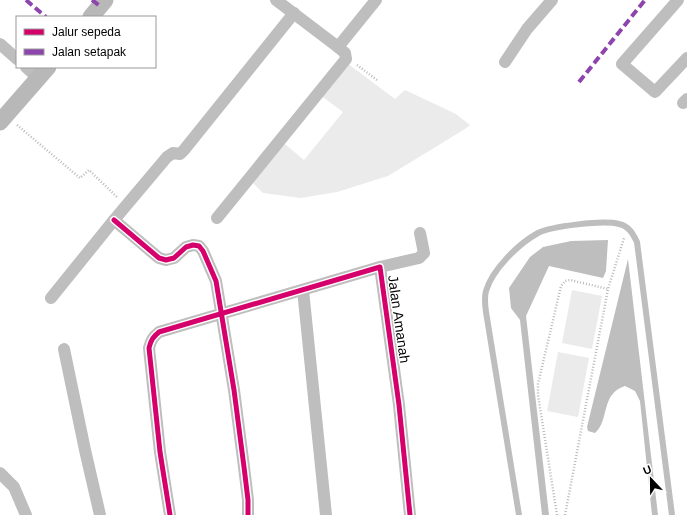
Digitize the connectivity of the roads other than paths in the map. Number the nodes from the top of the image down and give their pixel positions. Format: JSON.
{"nodes":[{"id":1,"x":105,"y":0,"type":"edge"},
{"id":2,"x":276,"y":0,"type":"edge"},
{"id":3,"x":376,"y":0,"type":"edge"},
{"id":4,"x":552,"y":0,"type":"edge"},
{"id":5,"x":678,"y":0,"type":"edge"},
{"id":6,"x":294,"y":13,"type":"junction"},
{"id":7,"x":92,"y":16,"type":"edge"},
{"id":8,"x":0,"y":44,"type":"edge"},
{"id":9,"x":342,"y":51,"type":"junction"},
{"id":10,"x":16,"y":58,"type":"edge"},
{"id":11,"x":687,"y":58,"type":"edge"},
{"id":12,"x":505,"y":62,"type":"dead end"},
{"id":13,"x":37,"y":71,"type":"edge"},
{"id":14,"x":3,"y":118,"type":"edge"},
{"id":15,"x":217,"y":218,"type":"dead end"},
{"id":16,"x":114,"y":220,"type":"junction"},
{"id":17,"x":420,"y":233,"type":"dead end"},
{"id":18,"x":380,"y":267,"type":"junction"},
{"id":19,"x":303,"y":290,"type":"junction"},
{"id":20,"x":51,"y":298,"type":"dead end"},
{"id":21,"x":222,"y":314,"type":"junction"},
{"id":22,"x":64,"y":350,"type":"dead end"},
{"id":23,"x":0,"y":473,"type":"edge"},
{"id":24,"x":26,"y":515,"type":"edge"},
{"id":25,"x":100,"y":515,"type":"edge"},
{"id":26,"x":170,"y":515,"type":"edge"},
{"id":27,"x":248,"y":515,"type":"edge"},
{"id":28,"x":326,"y":515,"type":"edge"},
{"id":29,"x":410,"y":515,"type":"edge"},
{"id":30,"x":519,"y":515,"type":"edge"},
{"id":31,"x":672,"y":515,"type":"edge"}],
"edges":[{"from":1,"to":7,"type":"street"},
{"from":2,"to":6,"type":"street"},
{"from":3,"to":9,"type":"street"},
{"from":4,"to":12,"type":"street"},
{"from":5,"to":11,"type":"street"},
{"from":6,"to":9,"type":"street"},
{"from":6,"to":16,"type":"street"},
{"from":8,"to":10,"type":"street"},
{"from":9,"to":15,"type":"street"},
{"from":13,"to":14,"type":"street"},
{"from":16,"to":20,"type":"street"},
{"from":16,"to":21,"type":"street"},
{"from":17,"to":18,"type":"street"},
{"from":18,"to":19,"type":"street","name":"Jalan Amanah"},
{"from":18,"to":29,"type":"street","name":"Jalan Amanah"},
{"from":19,"to":21,"type":"street","name":"Jalan Amanah"},
{"from":19,"to":28,"type":"street"},
{"from":21,"to":26,"type":"street","name":"Jalan Amanah"},
{"from":21,"to":27,"type":"street"},
{"from":22,"to":25,"type":"street"},
{"from":23,"to":24,"type":"street"},
{"from":30,"to":31,"type":"lane"}]}
